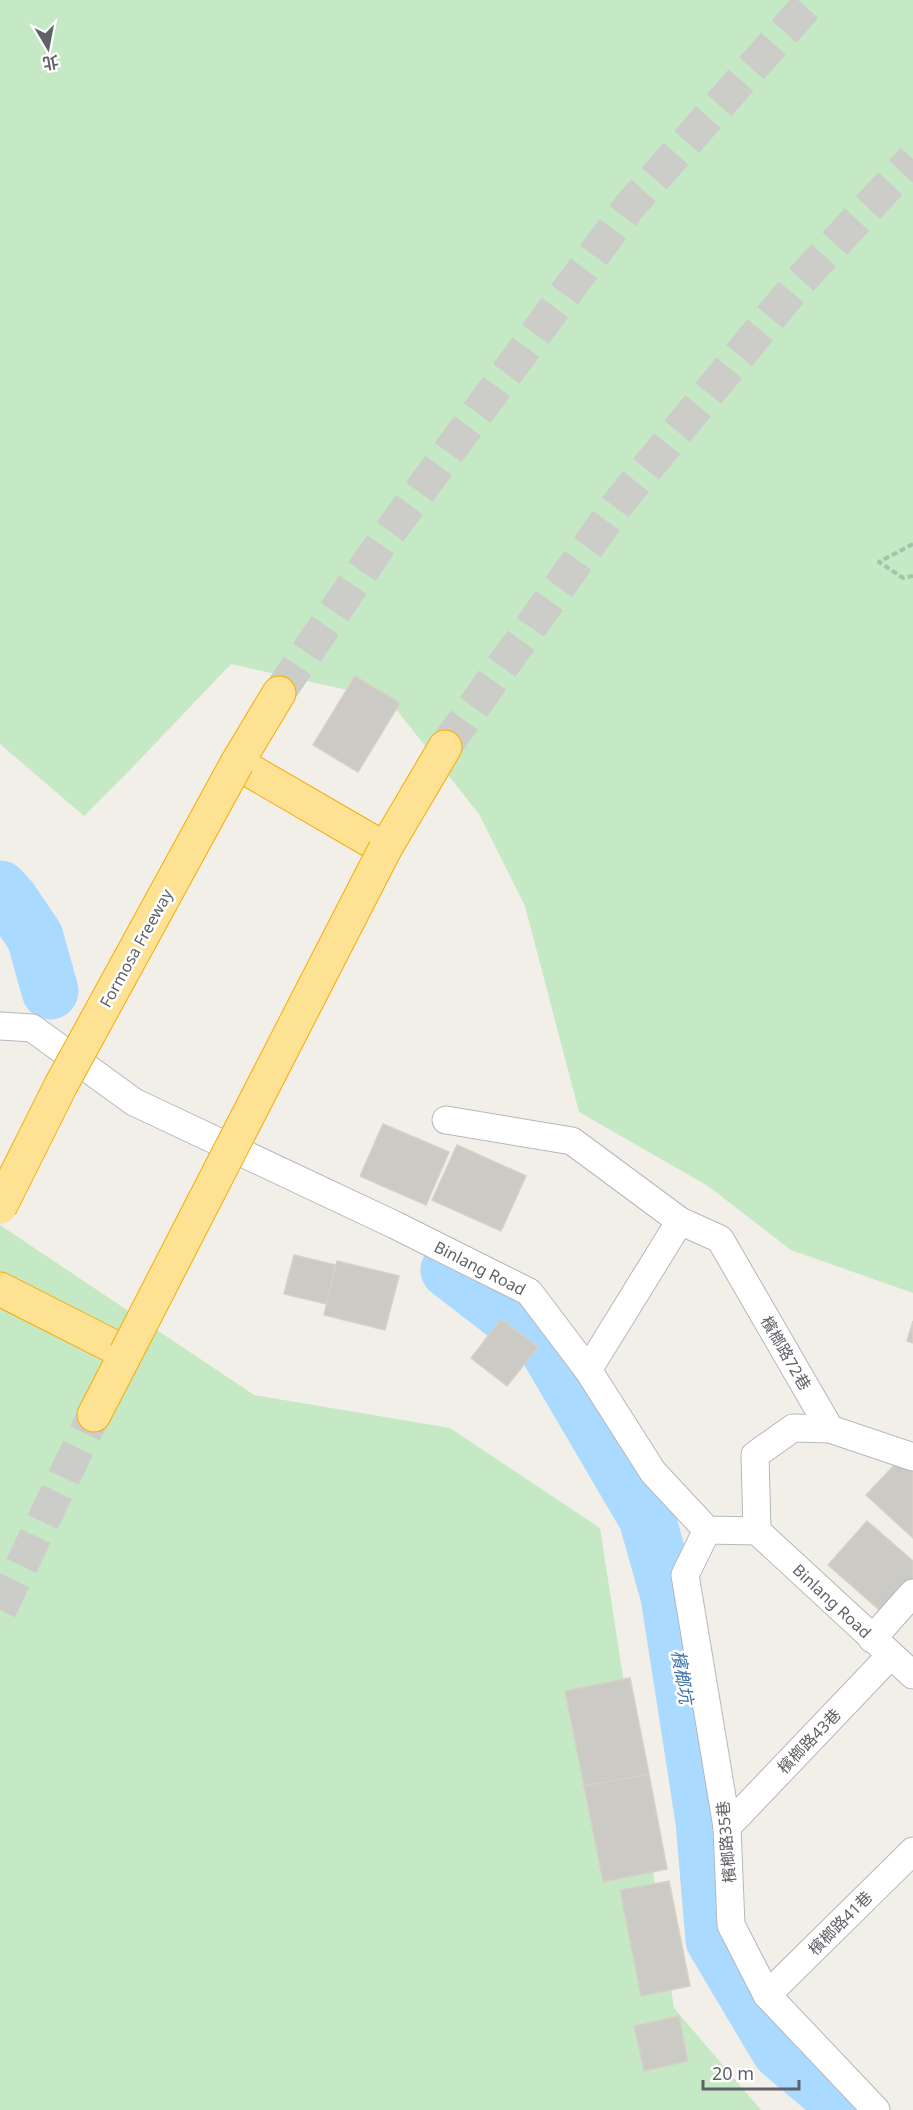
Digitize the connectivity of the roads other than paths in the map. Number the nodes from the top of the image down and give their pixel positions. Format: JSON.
{"nodes":[{"id":1,"x":279,"y":693,"type":"tunnel mouth"},
{"id":2,"x":446,"y":747,"type":"tunnel mouth"},
{"id":3,"x":237,"y":763,"type":"junction"},
{"id":4,"x":385,"y":849,"type":"junction"},
{"id":5,"x":0,"y":1026,"type":"edge"},
{"id":6,"x":446,"y":1120,"type":"dead end"},
{"id":7,"x":0,"y":1207,"type":"edge"},
{"id":8,"x":680,"y":1221,"type":"junction"},
{"id":9,"x":0,"y":1288,"type":"edge"},
{"id":10,"x":126,"y":1353,"type":"junction"},
{"id":11,"x":588,"y":1370,"type":"junction"},
{"id":12,"x":94,"y":1415,"type":"tunnel mouth"},
{"id":13,"x":830,"y":1428,"type":"junction"},
{"id":14,"x":913,"y":1457,"type":"edge"},
{"id":15,"x":707,"y":1530,"type":"junction"},
{"id":16,"x":757,"y":1532,"type":"junction"},
{"id":17,"x":913,"y":1593,"type":"edge"},
{"id":18,"x":882,"y":1647,"type":"junction"},
{"id":19,"x":913,"y":1676,"type":"edge"},
{"id":20,"x":727,"y":1827,"type":"junction"},
{"id":21,"x":913,"y":1851,"type":"edge"},
{"id":22,"x":767,"y":1995,"type":"junction"},
{"id":23,"x":876,"y":2110,"type":"edge"}],
"edges":[{"from":1,"to":3,"type":"highway","name":"Formosa Freeway"},
{"from":2,"to":4,"type":"highway"},
{"from":3,"to":4,"type":"highway"},
{"from":3,"to":7,"type":"highway","name":"Formosa Freeway","bridge":true},
{"from":4,"to":10,"type":"highway","bridge":true},
{"from":5,"to":11,"type":"street","name":"Binlang Road"},
{"from":6,"to":8,"type":"street","name":"檳榔路72巷"},
{"from":8,"to":11,"type":"street"},
{"from":8,"to":13,"type":"street","name":"檳榔路72巷"},
{"from":9,"to":10,"type":"highway"},
{"from":10,"to":12,"type":"highway"},
{"from":11,"to":15,"type":"street","name":"Binlang Road"},
{"from":13,"to":14,"type":"street"},
{"from":13,"to":16,"type":"street"},
{"from":15,"to":16,"type":"street"},
{"from":15,"to":20,"type":"street","name":"檳榔路35巷"},
{"from":16,"to":18,"type":"street","name":"Binlang Road"},
{"from":17,"to":18,"type":"street","name":"檳榔路43巷"},
{"from":18,"to":19,"type":"street","name":"Binlang Road"},
{"from":18,"to":20,"type":"street","name":"檳榔路43巷"},
{"from":20,"to":22,"type":"street","name":"檳榔路35巷"},
{"from":21,"to":22,"type":"street","name":"檳榔路41巷"},
{"from":22,"to":23,"type":"street","name":"檳榔路35巷"}]}
